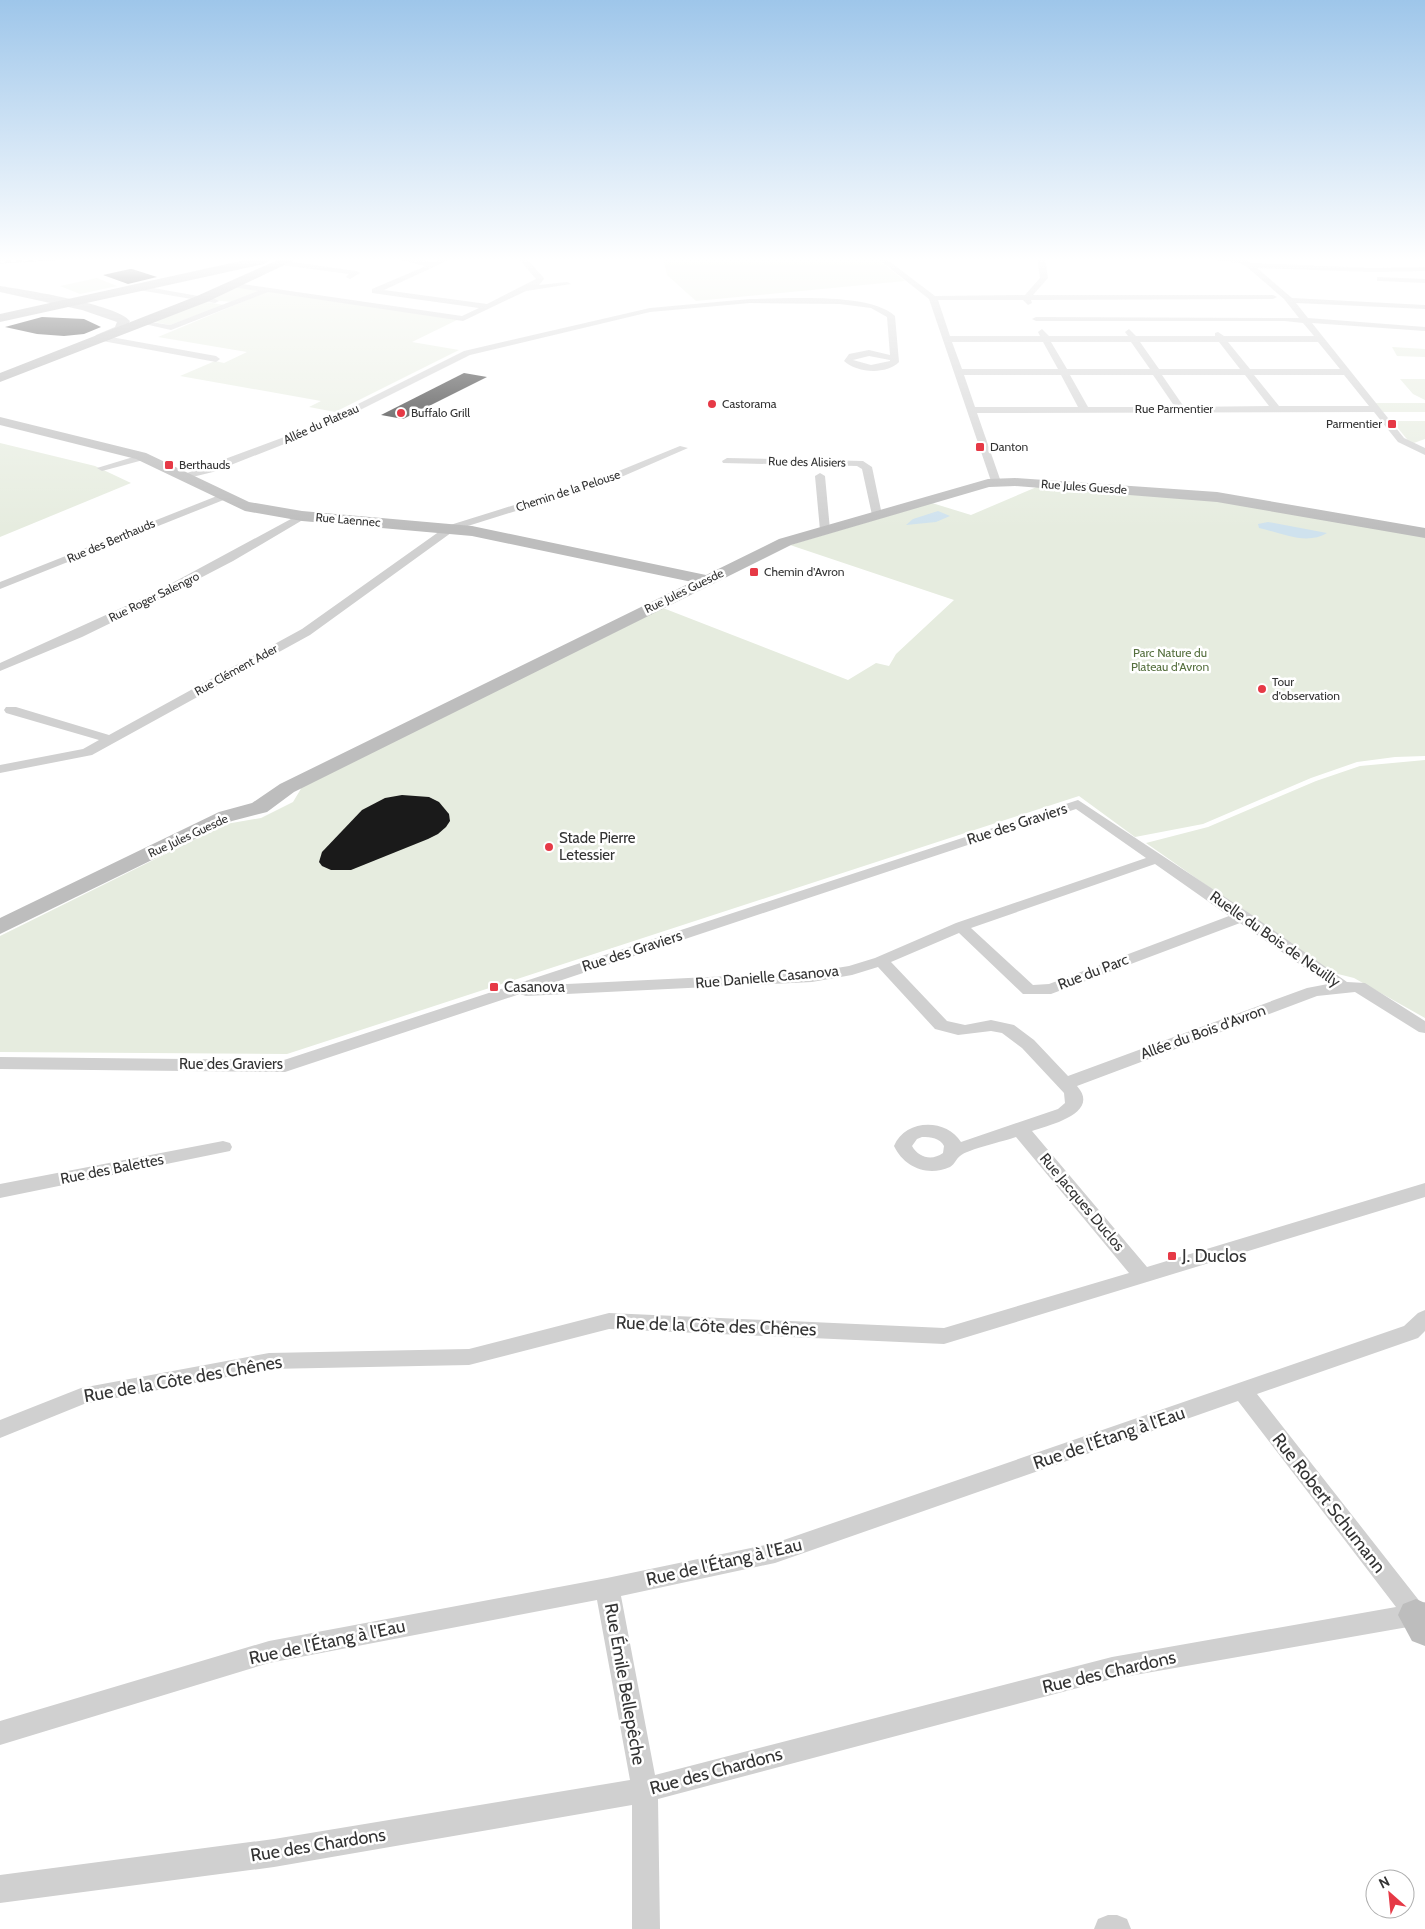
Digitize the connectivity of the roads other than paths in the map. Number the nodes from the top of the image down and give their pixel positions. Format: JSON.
{"nodes":[{"id":1,"x":75,"y":348,"type":"edge"},
{"id":2,"x":155,"y":348,"type":"edge"},
{"id":3,"x":488,"y":348,"type":"edge"},
{"id":4,"x":950,"y":348,"type":"edge"},
{"id":5,"x":1050,"y":348,"type":"edge"},
{"id":6,"x":1140,"y":348,"type":"edge"},
{"id":7,"x":1229,"y":348,"type":"edge"},
{"id":8,"x":1326,"y":348,"type":"edge"},
{"id":9,"x":893,"y":349,"type":"joint"},
{"id":10,"x":876,"y":353,"type":"junction"},
{"id":11,"x":216,"y":359,"type":"dead end"},
{"id":12,"x":895,"y":360,"type":"junction"},
{"id":13,"x":958,"y":372,"type":"junction"},
{"id":14,"x":1062,"y":372,"type":"junction"},
{"id":15,"x":1156,"y":372,"type":"junction"},
{"id":16,"x":1346,"y":372,"type":"junction"},
{"id":17,"x":1248,"y":373,"type":"junction"},
{"id":18,"x":0,"y":377,"type":"edge"},
{"id":19,"x":1084,"y":409,"type":"junction"},
{"id":20,"x":1181,"y":409,"type":"junction"},
{"id":21,"x":1376,"y":409,"type":"junction"},
{"id":22,"x":972,"y":410,"type":"junction"},
{"id":23,"x":1277,"y":410,"type":"junction"},
{"id":24,"x":0,"y":421,"type":"edge"},
{"id":25,"x":683,"y":448,"type":"dead end"},
{"id":26,"x":1425,"y":452,"type":"edge"},
{"id":27,"x":143,"y":457,"type":"junction"},
{"id":28,"x":727,"y":461,"type":"dead end"},
{"id":29,"x":102,"y":468,"type":"dead end"},
{"id":30,"x":184,"y":476,"type":"junction"},
{"id":31,"x":820,"y":476,"type":"dead end"},
{"id":32,"x":996,"y":482,"type":"junction"},
{"id":33,"x":222,"y":496,"type":"junction"},
{"id":34,"x":877,"y":515,"type":"junction"},
{"id":35,"x":302,"y":516,"type":"junction"},
{"id":36,"x":451,"y":528,"type":"junction"},
{"id":37,"x":825,"y":530,"type":"junction"},
{"id":38,"x":1425,"y":533,"type":"edge"},
{"id":39,"x":708,"y":580,"type":"junction"},
{"id":40,"x":0,"y":586,"type":"edge"},
{"id":41,"x":0,"y":667,"type":"edge"},
{"id":42,"x":11,"y":710,"type":"dead end"},
{"id":43,"x":109,"y":739,"type":"junction"},
{"id":44,"x":0,"y":769,"type":"edge"},
{"id":45,"x":1155,"y":858,"type":"junction"},
{"id":46,"x":1243,"y":916,"type":"junction"},
{"id":47,"x":962,"y":926,"type":"junction"},
{"id":48,"x":0,"y":927,"type":"edge"},
{"id":49,"x":881,"y":961,"type":"junction"},
{"id":50,"x":1343,"y":987,"type":"junction"},
{"id":51,"x":509,"y":991,"type":"junction"},
{"id":52,"x":1425,"y":1028,"type":"edge"},
{"id":53,"x":0,"y":1063,"type":"edge"},
{"id":54,"x":1065,"y":1084,"type":"junction"},
{"id":55,"x":1020,"y":1129,"type":"junction"},
{"id":56,"x":223,"y":1147,"type":"dead end"},
{"id":57,"x":954,"y":1151,"type":"dead end"},
{"id":58,"x":1425,"y":1190,"type":"edge"},
{"id":59,"x":0,"y":1191,"type":"edge"},
{"id":60,"x":1142,"y":1275,"type":"junction"},
{"id":61,"x":1425,"y":1318,"type":"edge"},
{"id":62,"x":1243,"y":1392,"type":"junction"},
{"id":63,"x":0,"y":1429,"type":"edge"},
{"id":64,"x":607,"y":1588,"type":"junction"},
{"id":65,"x":1422,"y":1619,"type":"edge"},
{"id":66,"x":0,"y":1734,"type":"edge"},
{"id":67,"x":645,"y":1790,"type":"junction"},
{"id":68,"x":0,"y":1889,"type":"edge"},
{"id":69,"x":646,"y":1929,"type":"edge"},
{"id":70,"x":1108,"y":1929,"type":"edge"},
{"id":71,"x":1117,"y":1929,"type":"edge"}],
"edges":[{"from":1,"to":18,"type":"main road"},
{"from":2,"to":11,"type":"street"},
{"from":3,"to":30,"type":"street","name":"Allée du Plateau"},
{"from":4,"to":13,"type":"street"},
{"from":5,"to":14,"type":"street"},
{"from":6,"to":15,"type":"street"},
{"from":7,"to":17,"type":"street"},
{"from":8,"to":16,"type":"street"},
{"from":9,"to":10,"type":"street"},
{"from":9,"to":12,"type":"street","name":"Allée du Plateau"},
{"from":10,"to":12,"type":"street"},
{"from":10,"to":12,"type":"street"},
{"from":13,"to":14,"type":"street"},
{"from":13,"to":22,"type":"street"},
{"from":14,"to":15,"type":"street"},
{"from":14,"to":19,"type":"street"},
{"from":15,"to":17,"type":"street"},
{"from":15,"to":20,"type":"street"},
{"from":16,"to":17,"type":"street"},
{"from":16,"to":21,"type":"street"},
{"from":17,"to":23,"type":"street"},
{"from":19,"to":20,"type":"street","name":"Rue Parmentier"},
{"from":19,"to":22,"type":"street","name":"Rue Parmentier"},
{"from":20,"to":23,"type":"street","name":"Rue Parmentier"},
{"from":21,"to":23,"type":"street","name":"Rue Parmentier"},
{"from":21,"to":26,"type":"street"},
{"from":22,"to":32,"type":"street"},
{"from":24,"to":27,"type":"street","name":"Rue Laennec"},
{"from":25,"to":36,"type":"street","name":"Chemin de la Pelouse"},
{"from":27,"to":29,"type":"street"},
{"from":27,"to":30,"type":"street","name":"Rue Laennec"},
{"from":28,"to":34,"type":"street","name":"Rue des Alisiers"},
{"from":30,"to":33,"type":"street","name":"Rue Laennec"},
{"from":31,"to":37,"type":"street"},
{"from":32,"to":34,"type":"street","name":"Rue Jules Guesde"},
{"from":32,"to":38,"type":"street","name":"Rue Jules Guesde"},
{"from":33,"to":35,"type":"street","name":"Rue Laennec"},
{"from":33,"to":40,"type":"street","name":"Rue des Berthauds"},
{"from":34,"to":37,"type":"street","name":"Rue Jules Guesde"},
{"from":35,"to":36,"type":"street","name":"Rue Laennec"},
{"from":35,"to":41,"type":"street","name":"Rue Roger Salengro"},
{"from":36,"to":39,"type":"street","name":"Rue Laennec"},
{"from":36,"to":43,"type":"street","name":"Rue Clément Ader"},
{"from":37,"to":39,"type":"street","name":"Rue Jules Guesde"},
{"from":39,"to":48,"type":"street","name":"Rue Jules Guesde"},
{"from":42,"to":43,"type":"street"},
{"from":43,"to":44,"type":"street","name":"Rue Clément Ader"},
{"from":45,"to":46,"type":"street","name":"Ruelle du Bois de Neuilly"},
{"from":45,"to":47,"type":"street","name":"Rue Danielle Casanova"},
{"from":45,"to":51,"type":"street","name":"Rue des Graviers"},
{"from":46,"to":47,"type":"street","name":"Rue du Parc"},
{"from":46,"to":50,"type":"street","name":"Ruelle du Bois de Neuilly"},
{"from":47,"to":49,"type":"street","name":"Rue Danielle Casanova"},
{"from":49,"to":51,"type":"street","name":"Rue Danielle Casanova"},
{"from":49,"to":54,"type":"street"},
{"from":50,"to":52,"type":"street","name":"Ruelle du Bois de Neuilly"},
{"from":50,"to":54,"type":"street","name":"Allée du Bois d'Avron"},
{"from":51,"to":53,"type":"street","name":"Rue des Graviers"},
{"from":54,"to":55,"type":"street"},
{"from":55,"to":57,"type":"street"},
{"from":55,"to":60,"type":"street","name":"Rue Jacques Duclos"},
{"from":56,"to":59,"type":"street","name":"Rue des Balettes"},
{"from":58,"to":60,"type":"street","name":"Rue de la Côte des Chênes"},
{"from":60,"to":63,"type":"street","name":"Rue de la Côte des Chênes"},
{"from":61,"to":62,"type":"street","name":"Rue de l'Étang à l'Eau"},
{"from":62,"to":64,"type":"street","name":"Rue de l'Étang à l'Eau"},
{"from":62,"to":65,"type":"street","name":"Rue Robert Schumann"},
{"from":64,"to":66,"type":"street","name":"Rue de l'Étang à l'Eau"},
{"from":64,"to":67,"type":"street","name":"Rue Émile Bellepêche"},
{"from":65,"to":67,"type":"street","name":"Rue des Chardons"},
{"from":67,"to":68,"type":"street","name":"Rue des Chardons"},
{"from":67,"to":69,"type":"street","name":"Rue Émile Bellepêche"},
{"from":70,"to":71,"type":"street"}]}
